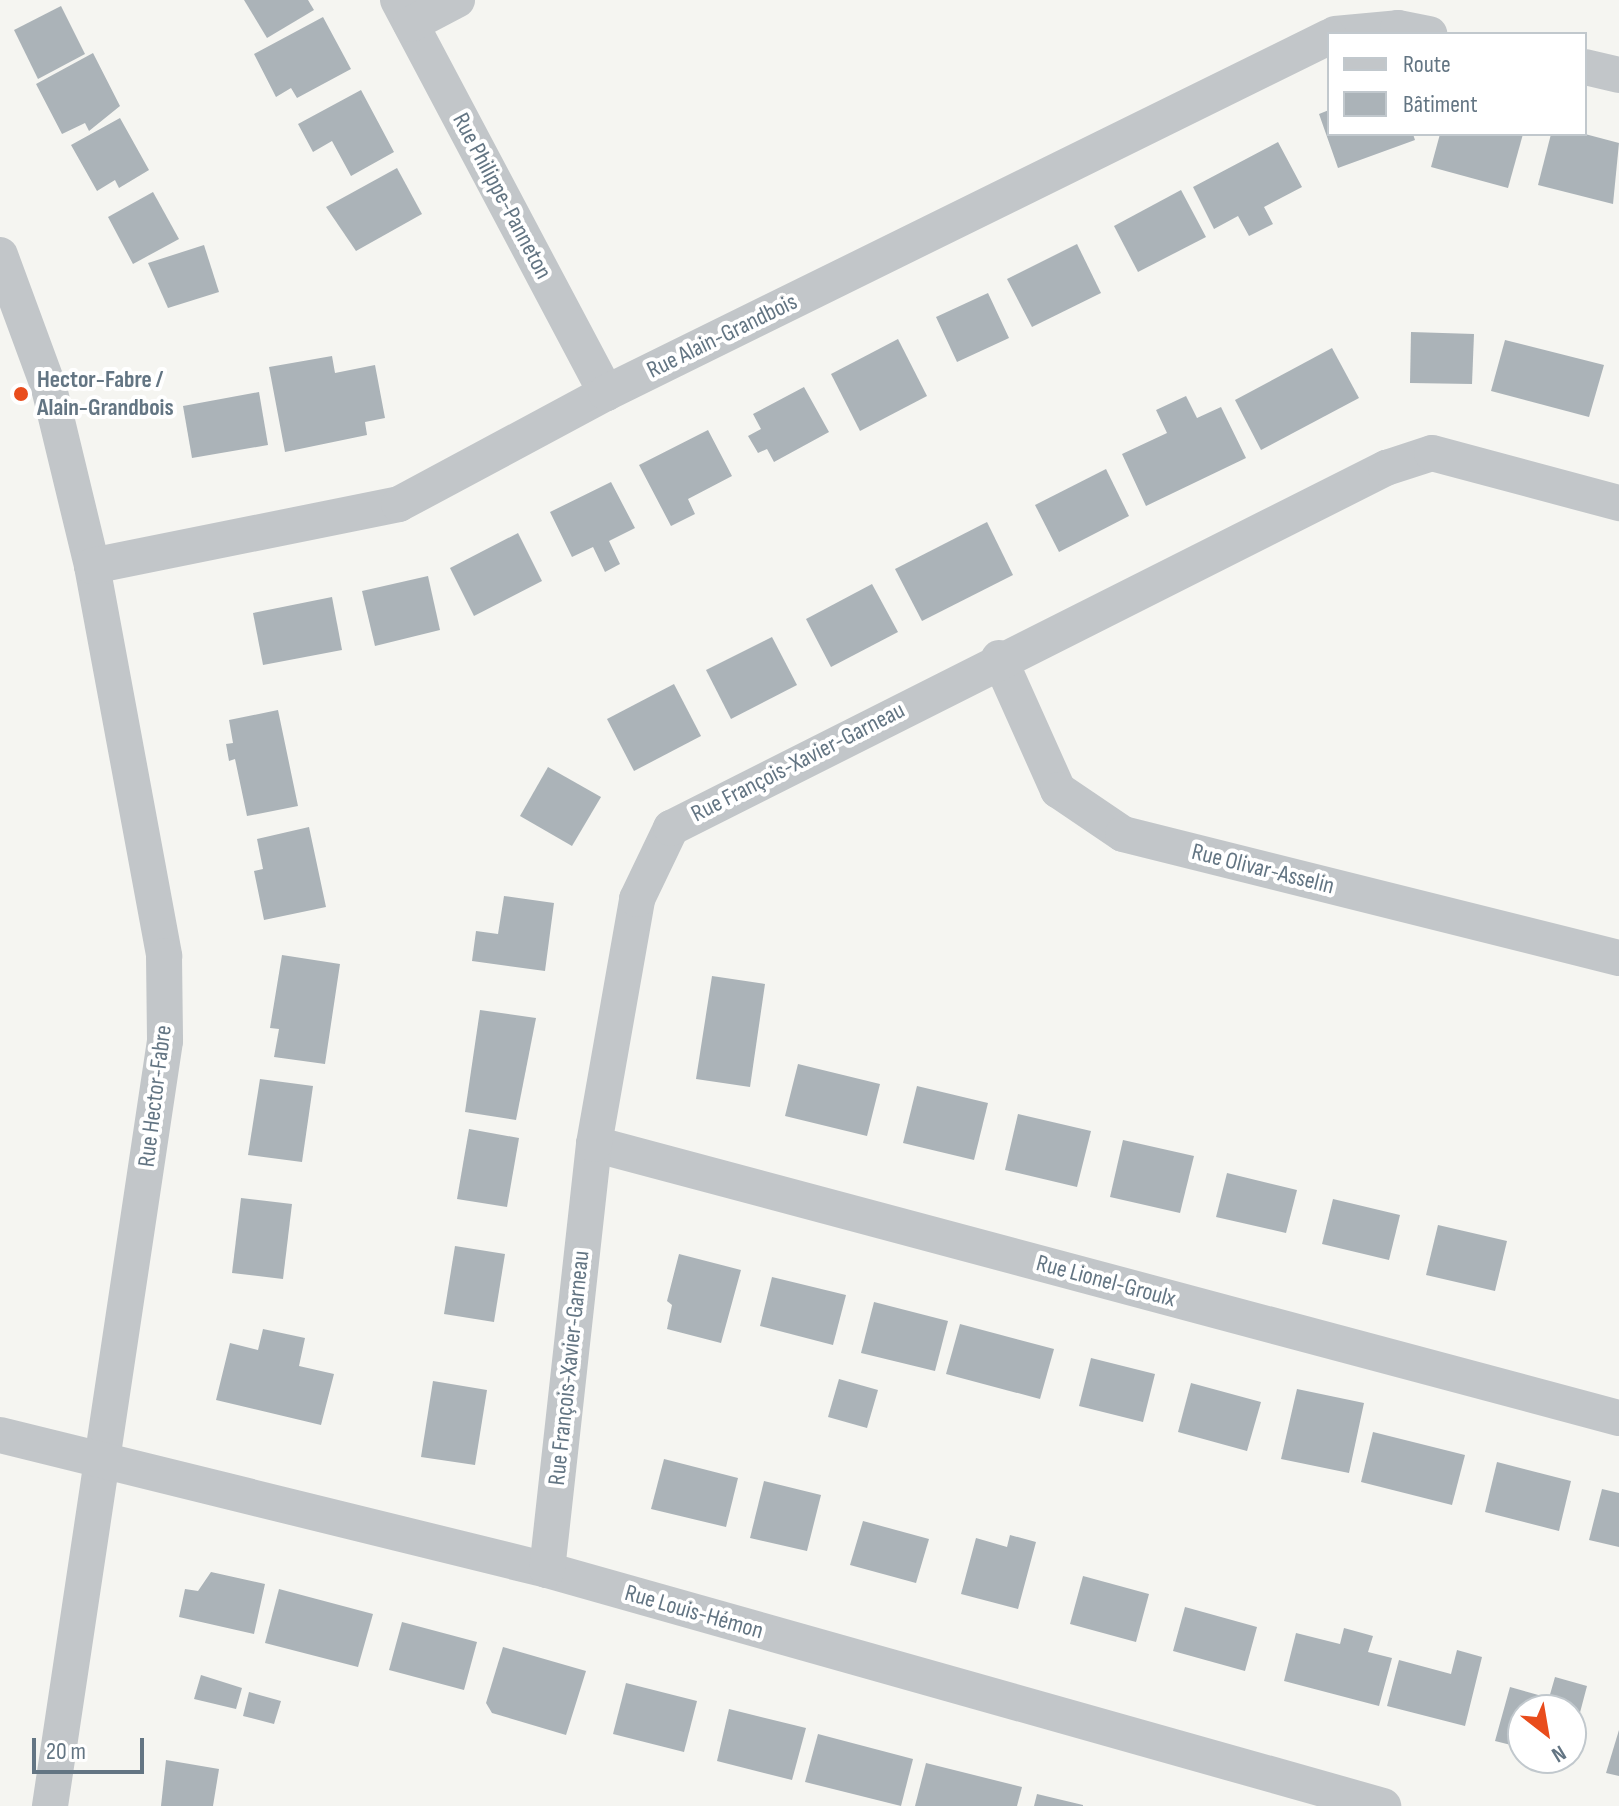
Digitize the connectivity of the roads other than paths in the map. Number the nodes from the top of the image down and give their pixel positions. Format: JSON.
{"nodes":[{"id":1,"x":457,"y":0,"type":"edge"},
{"id":2,"x":404,"y":12,"type":"edge"},
{"id":3,"x":1356,"y":32,"type":"edge"},
{"id":4,"x":1419,"y":32,"type":"edge"},
{"id":5,"x":1327,"y":38,"type":"edge"},
{"id":6,"x":1587,"y":67,"type":"edge"},
{"id":7,"x":1619,"y":75,"type":"edge"},
{"id":8,"x":0,"y":255,"type":"edge"},
{"id":9,"x":606,"y":393,"type":"junction"},
{"id":10,"x":1619,"y":503,"type":"edge"},
{"id":11,"x":92,"y":566,"type":"junction"},
{"id":12,"x":999,"y":658,"type":"junction"},
{"id":13,"x":1619,"y":958,"type":"edge"},
{"id":14,"x":594,"y":1144,"type":"junction"},
{"id":15,"x":1619,"y":1418,"type":"edge"},
{"id":16,"x":0,"y":1435,"type":"edge"},
{"id":17,"x":103,"y":1463,"type":"junction"},
{"id":18,"x":547,"y":1570,"type":"junction"},
{"id":19,"x":50,"y":1806,"type":"edge"},
{"id":20,"x":1383,"y":1806,"type":"edge"}],
"edges":[{"from":1,"to":2,"type":"street"},
{"from":2,"to":9,"type":"street","name":"Rue Philippe-Panneton"},
{"from":3,"to":4,"type":"street"},
{"from":5,"to":9,"type":"street","name":"Rue Alain-Grandbois"},
{"from":6,"to":7,"type":"street"},
{"from":8,"to":11,"type":"street","name":"Rue Hector-Fabre"},
{"from":9,"to":11,"type":"street","name":"Rue Alain-Grandbois"},
{"from":10,"to":12,"type":"street","name":"Rue François-Xavier-Garneau"},
{"from":11,"to":17,"type":"street","name":"Rue Hector-Fabre"},
{"from":12,"to":13,"type":"street","name":"Rue Olivar-Asselin"},
{"from":12,"to":14,"type":"street","name":"Rue François-Xavier-Garneau"},
{"from":14,"to":15,"type":"street","name":"Rue Lionel-Groulx"},
{"from":14,"to":18,"type":"street","name":"Rue François-Xavier-Garneau"},
{"from":16,"to":17,"type":"street","name":"Rue Louis-Hémon"},
{"from":17,"to":18,"type":"street","name":"Rue Louis-Hémon"},
{"from":17,"to":19,"type":"street","name":"Rue Hector-Fabre"},
{"from":18,"to":20,"type":"street","name":"Rue Louis-Hémon"}]}
